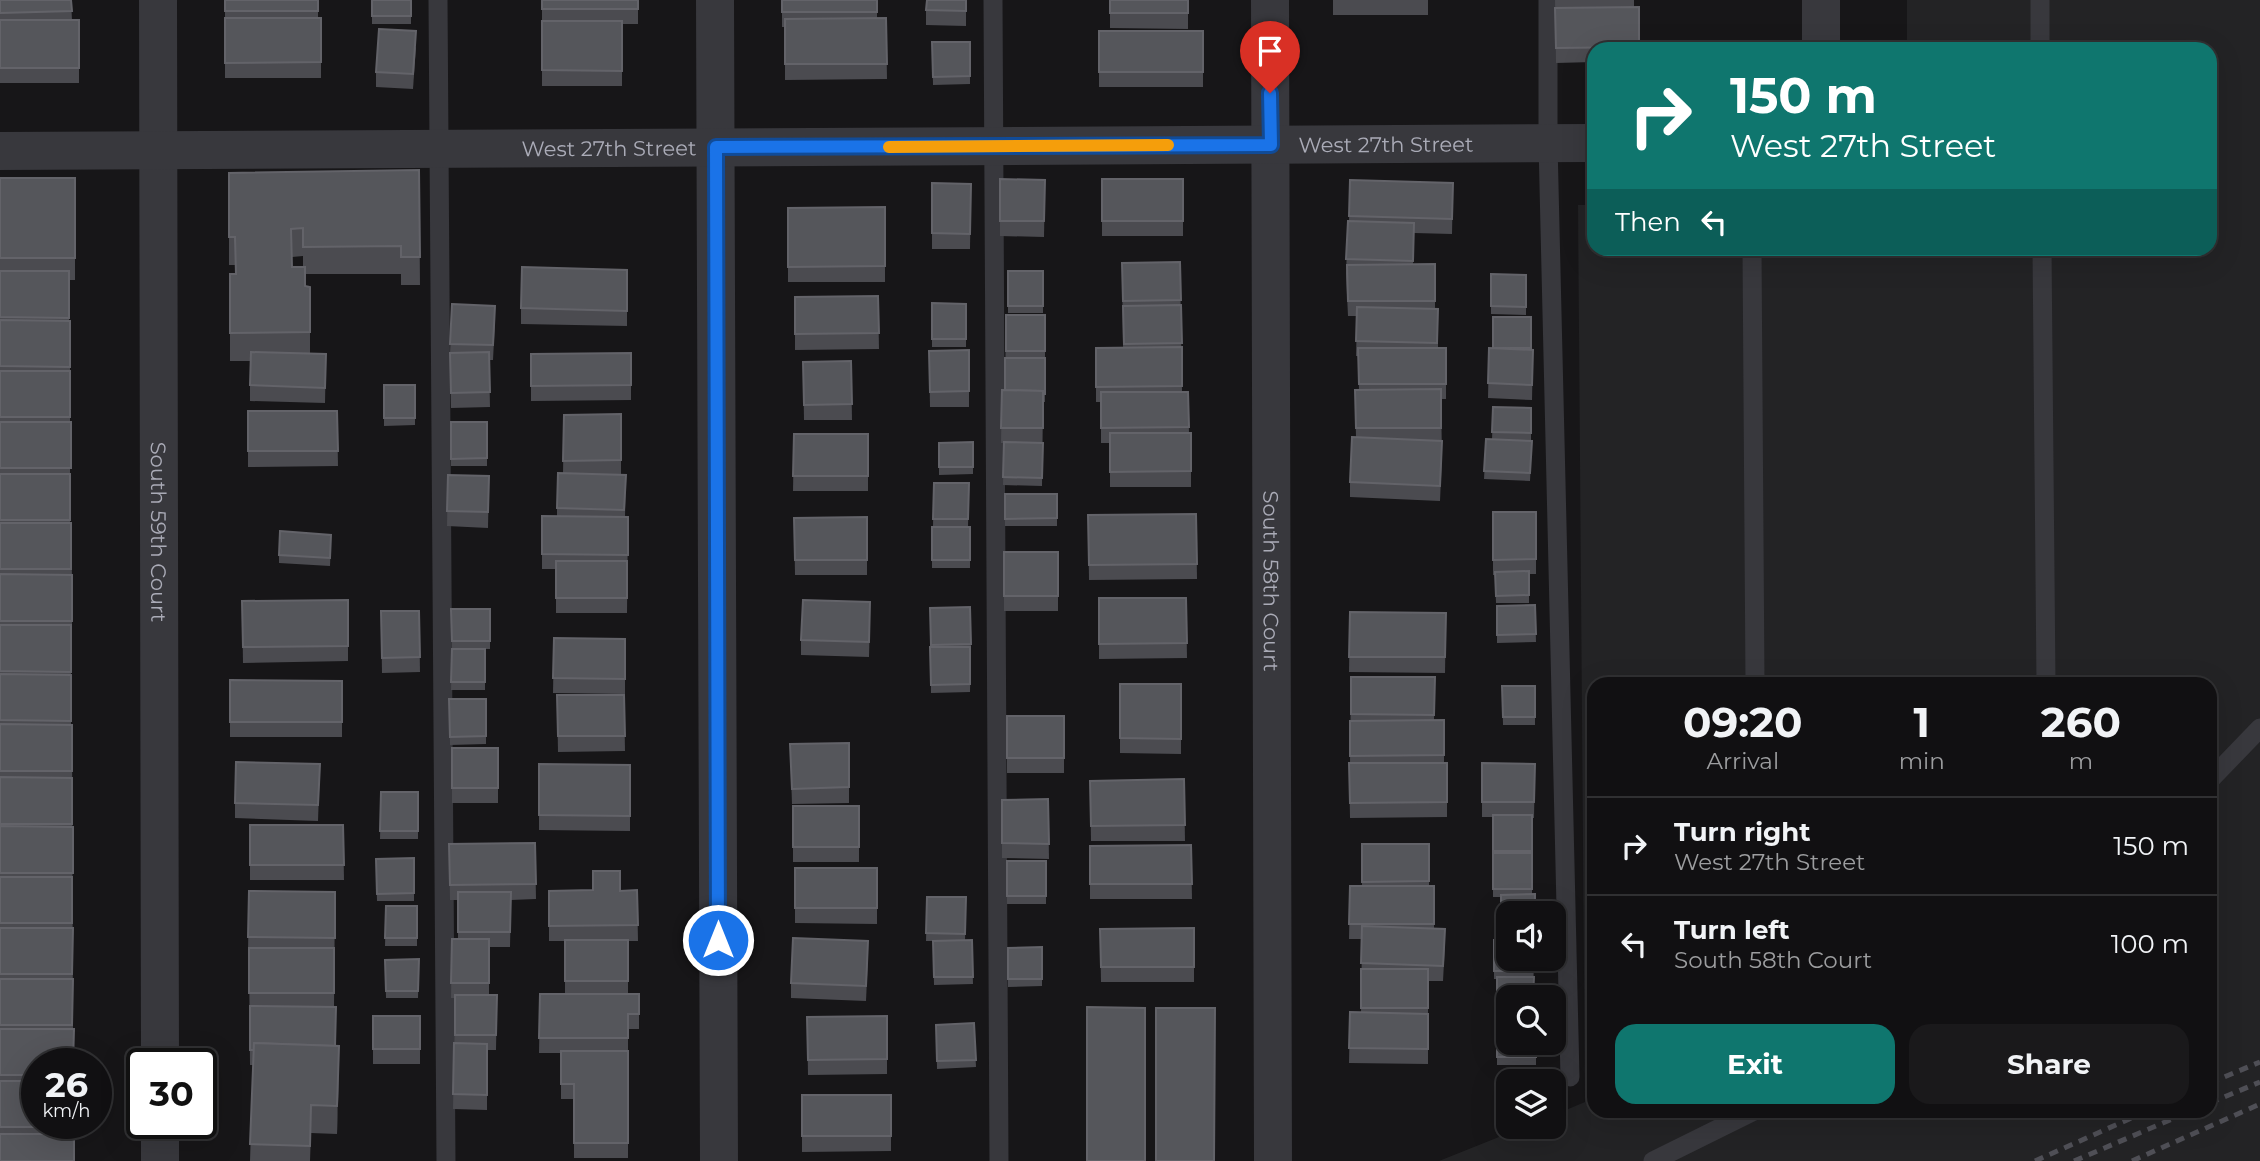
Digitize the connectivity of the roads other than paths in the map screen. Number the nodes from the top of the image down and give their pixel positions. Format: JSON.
{"nodes":[{"id":1,"x":158,"y":0,"type":"edge"},
{"id":2,"x":438,"y":0,"type":"edge"},
{"id":3,"x":715,"y":0,"type":"edge"},
{"id":4,"x":993,"y":0,"type":"edge"},
{"id":5,"x":1270,"y":0,"type":"edge"},
{"id":6,"x":1548,"y":0,"type":"edge"},
{"id":7,"x":1821,"y":0,"type":"edge"},
{"id":8,"x":2040,"y":0,"type":"edge"},
{"id":9,"x":1821,"y":42,"type":"edge"},
{"id":10,"x":2040,"y":42,"type":"edge"},
{"id":11,"x":1548,"y":143,"type":"junction"},
{"id":12,"x":1587,"y":143,"type":"edge"},
{"id":13,"x":1271,"y":145,"type":"junction"},
{"id":14,"x":993,"y":146,"type":"junction"},
{"id":15,"x":716,"y":147,"type":"junction"},
{"id":16,"x":439,"y":149,"type":"junction"},
{"id":17,"x":158,"y":150,"type":"junction"},
{"id":18,"x":0,"y":151,"type":"edge"},
{"id":19,"x":1752,"y":256,"type":"edge"},
{"id":20,"x":2042,"y":256,"type":"edge"},
{"id":21,"x":1755,"y":677,"type":"edge"},
{"id":22,"x":2046,"y":677,"type":"edge"},
{"id":23,"x":2260,"y":728,"type":"edge"},
{"id":24,"x":2217,"y":773,"type":"edge"},
{"id":25,"x":160,"y":1048,"type":"edge"},
{"id":26,"x":1570,"y":1077,"type":"dead end"},
{"id":27,"x":1740,"y":1118,"type":"edge"},
{"id":28,"x":160,"y":1139,"type":"edge"},
{"id":29,"x":160,"y":1161,"type":"edge"},
{"id":30,"x":446,"y":1161,"type":"edge"},
{"id":31,"x":719,"y":1161,"type":"edge"},
{"id":32,"x":999,"y":1161,"type":"edge"},
{"id":33,"x":1273,"y":1161,"type":"edge"},
{"id":34,"x":1653,"y":1161,"type":"edge"}],
"edges":[{"from":1,"to":17,"type":"street","name":"South 59th Court"},
{"from":2,"to":16,"type":"lane"},
{"from":3,"to":15,"type":"street"},
{"from":4,"to":14,"type":"lane"},
{"from":5,"to":13,"type":"street","name":"South 58th Court"},
{"from":6,"to":11,"type":"lane"},
{"from":7,"to":9,"type":"street"},
{"from":8,"to":10,"type":"lane"},
{"from":11,"to":12,"type":"street","name":"West 27th Street"},
{"from":11,"to":13,"type":"street","name":"West 27th Street"},
{"from":11,"to":26,"type":"lane"},
{"from":13,"to":14,"type":"street","name":"West 27th Street"},
{"from":13,"to":33,"type":"street","name":"South 58th Court"},
{"from":14,"to":15,"type":"street","name":"West 27th Street"},
{"from":14,"to":32,"type":"lane"},
{"from":15,"to":16,"type":"street","name":"West 27th Street"},
{"from":15,"to":31,"type":"street"},
{"from":16,"to":17,"type":"street","name":"West 27th Street"},
{"from":16,"to":30,"type":"lane"},
{"from":17,"to":18,"type":"street","name":"West 27th Street"},
{"from":17,"to":25,"type":"street","name":"South 59th Court"},
{"from":19,"to":21,"type":"lane"},
{"from":20,"to":22,"type":"lane"},
{"from":23,"to":24,"type":"lane"},
{"from":27,"to":34,"type":"lane"},
{"from":28,"to":29,"type":"street"}]}
